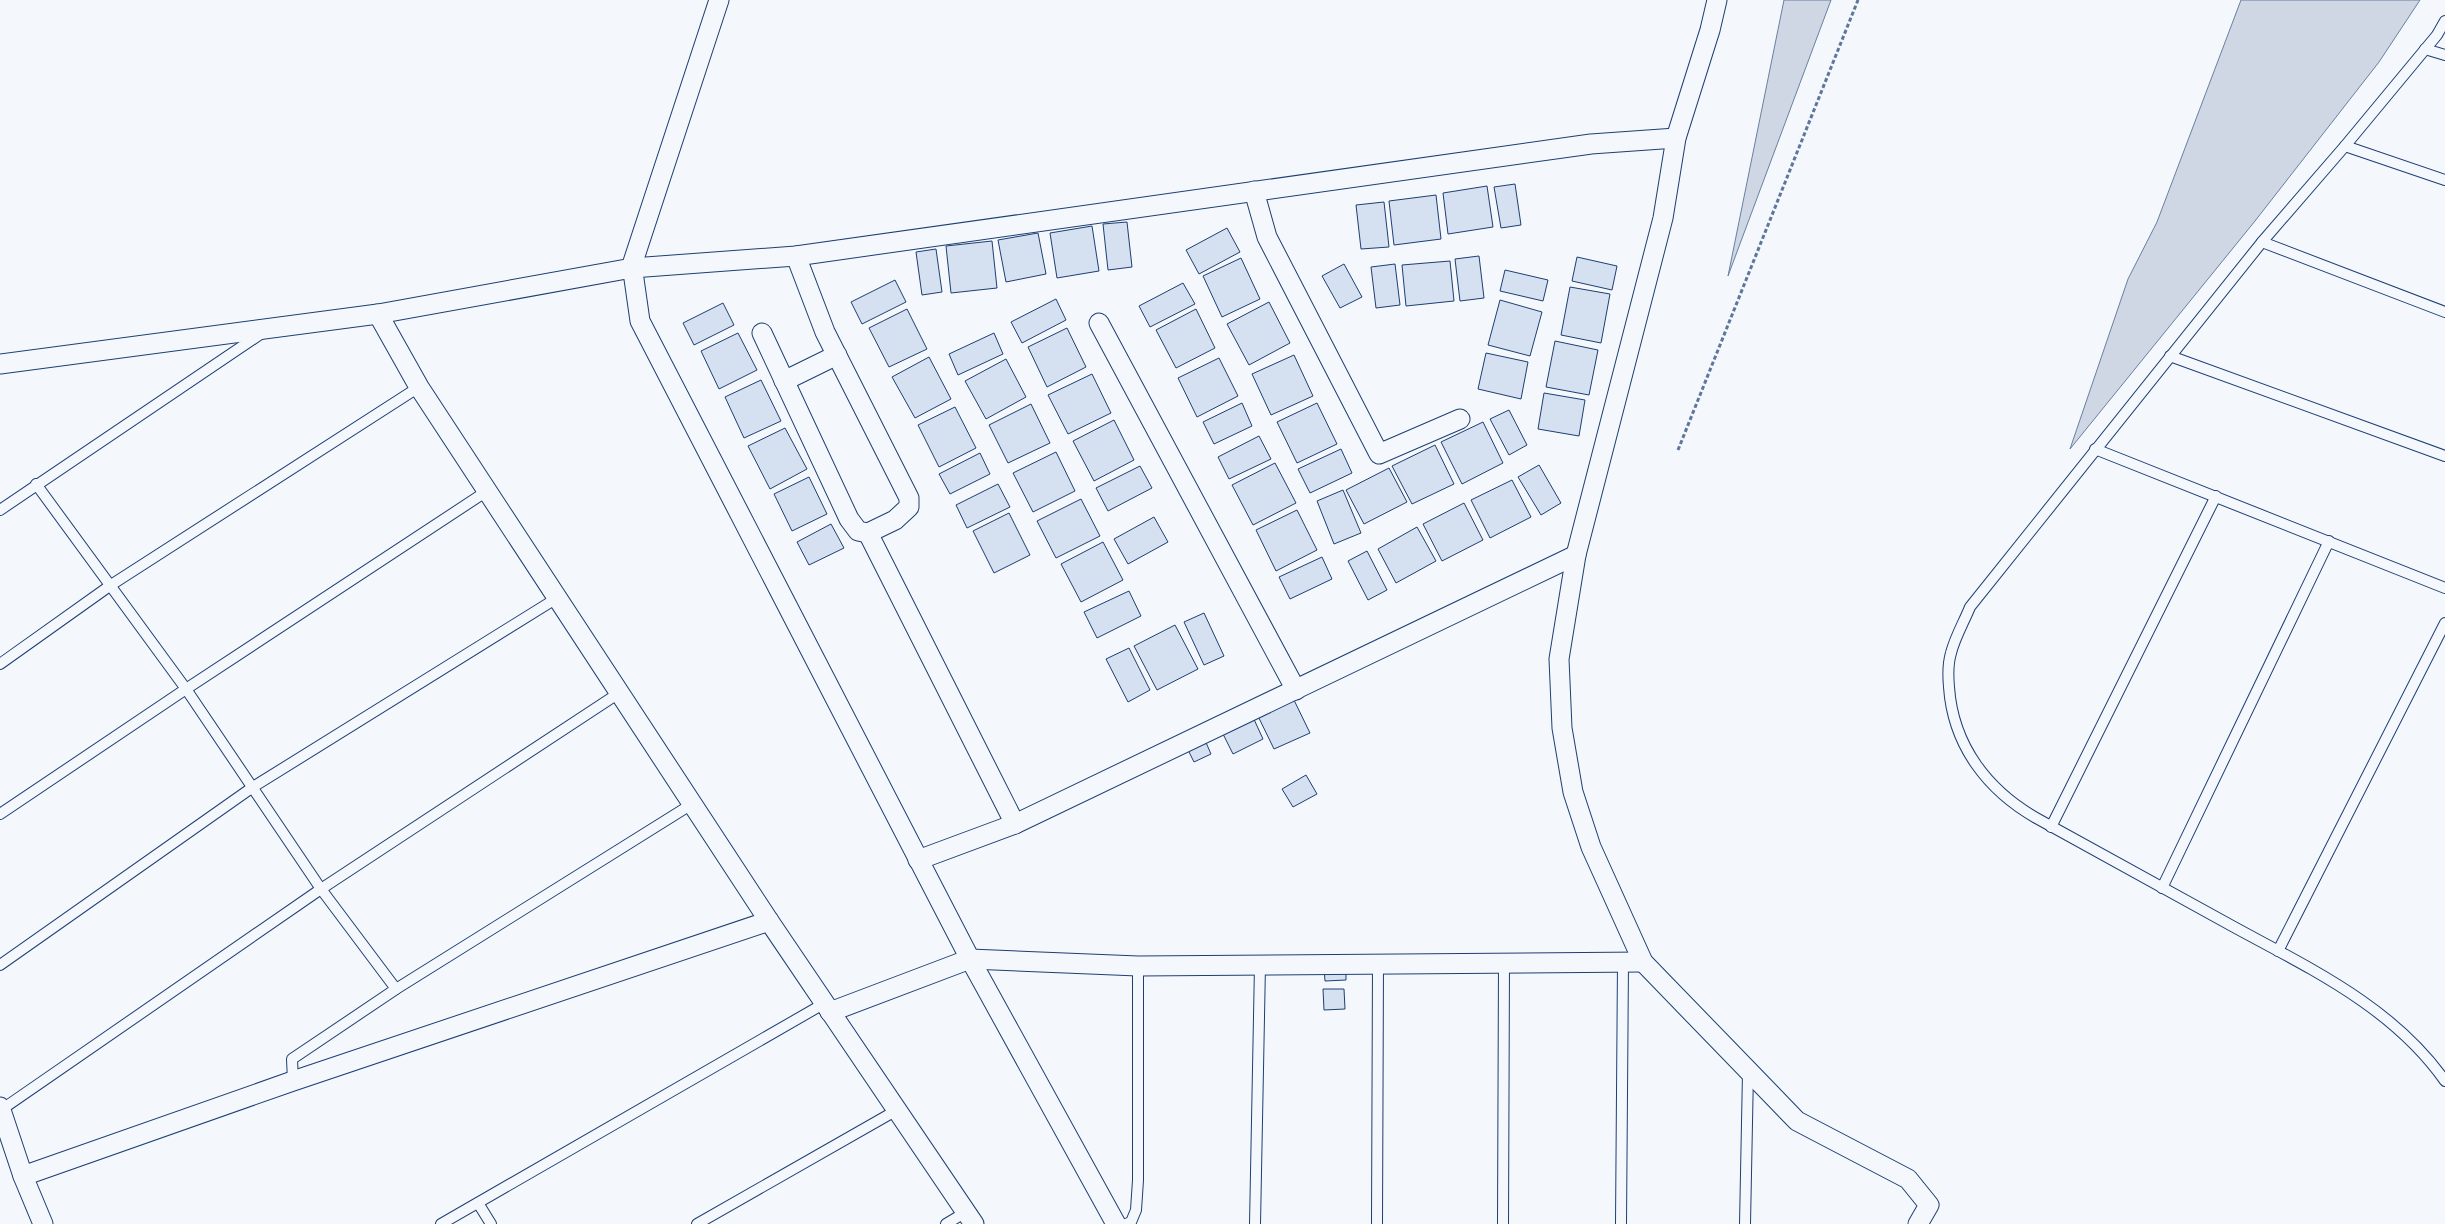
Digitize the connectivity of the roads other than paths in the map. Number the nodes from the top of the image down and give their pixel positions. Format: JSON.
{"nodes":[{"id":1,"x":719,"y":0,"type":"edge"},
{"id":2,"x":1717,"y":0,"type":"edge"},
{"id":3,"x":2445,"y":20,"type":"edge"},
{"id":4,"x":2426,"y":49,"type":"junction"},
{"id":5,"x":2445,"y":55,"type":"edge"},
{"id":6,"x":1676,"y":138,"type":"junction"},
{"id":7,"x":2346,"y":146,"type":"junction"},
{"id":8,"x":2445,"y":180,"type":"edge"},
{"id":9,"x":1254,"y":192,"type":"junction"},
{"id":10,"x":2262,"y":242,"type":"junction"},
{"id":11,"x":796,"y":256,"type":"junction"},
{"id":12,"x":632,"y":268,"type":"junction"},
{"id":13,"x":2445,"y":312,"type":"edge"},
{"id":14,"x":378,"y":314,"type":"junction"},
{"id":15,"x":1100,"y":324,"type":"dead end"},
{"id":16,"x":269,"y":328,"type":"junction"},
{"id":17,"x":762,"y":332,"type":"dead end"},
{"id":18,"x":837,"y":355,"type":"junction"},
{"id":19,"x":2170,"y":356,"type":"junction"},
{"id":20,"x":0,"y":364,"type":"edge"},
{"id":21,"x":784,"y":381,"type":"junction"},
{"id":22,"x":420,"y":387,"type":"junction"},
{"id":23,"x":1460,"y":419,"type":"dead end"},
{"id":24,"x":2095,"y":449,"type":"junction"},
{"id":25,"x":2445,"y":456,"type":"edge"},
{"id":26,"x":36,"y":484,"type":"junction"},
{"id":27,"x":487,"y":491,"type":"junction"},
{"id":28,"x":2216,"y":496,"type":"junction"},
{"id":29,"x":0,"y":510,"type":"edge"},
{"id":30,"x":868,"y":533,"type":"junction"},
{"id":31,"x":2329,"y":541,"type":"junction"},
{"id":32,"x":1576,"y":555,"type":"junction"},
{"id":33,"x":111,"y":585,"type":"junction"},
{"id":34,"x":2445,"y":588,"type":"edge"},
{"id":35,"x":557,"y":598,"type":"junction"},
{"id":36,"x":2445,"y":623,"type":"edge"},
{"id":37,"x":0,"y":664,"type":"edge"},
{"id":38,"x":186,"y":689,"type":"junction"},
{"id":39,"x":1296,"y":690,"type":"junction"},
{"id":40,"x":620,"y":693,"type":"junction"},
{"id":41,"x":253,"y":787,"type":"junction"},
{"id":42,"x":692,"y":804,"type":"junction"},
{"id":43,"x":0,"y":814,"type":"edge"},
{"id":44,"x":1015,"y":824,"type":"junction"},
{"id":45,"x":2051,"y":827,"type":"junction"},
{"id":46,"x":918,"y":860,"type":"junction"},
{"id":47,"x":2162,"y":888,"type":"junction"},
{"id":48,"x":321,"y":889,"type":"junction"},
{"id":49,"x":769,"y":921,"type":"junction"},
{"id":50,"x":2278,"y":951,"type":"junction"},
{"id":51,"x":970,"y":959,"type":"junction"},
{"id":52,"x":1623,"y":962,"type":"junction"},
{"id":53,"x":1643,"y":962,"type":"junction"},
{"id":54,"x":1378,"y":964,"type":"junction"},
{"id":55,"x":1504,"y":964,"type":"junction"},
{"id":56,"x":1260,"y":965,"type":"junction"},
{"id":57,"x":0,"y":966,"type":"edge"},
{"id":58,"x":1138,"y":966,"type":"junction"},
{"id":59,"x":396,"y":989,"type":"junction"},
{"id":60,"x":828,"y":1008,"type":"junction"},
{"id":61,"x":1748,"y":1071,"type":"junction"},
{"id":62,"x":2443,"y":1074,"type":"edge"},
{"id":63,"x":294,"y":1081,"type":"junction"},
{"id":64,"x":0,"y":1109,"type":"edge"},
{"id":65,"x":897,"y":1110,"type":"junction"},
{"id":66,"x":23,"y":1176,"type":"junction"},
{"id":67,"x":478,"y":1203,"type":"junction"},
{"id":68,"x":970,"y":1218,"type":"edge"},
{"id":69,"x":43,"y":1224,"type":"edge"},
{"id":70,"x":441,"y":1224,"type":"edge"},
{"id":71,"x":490,"y":1224,"type":"edge"},
{"id":72,"x":697,"y":1224,"type":"edge"},
{"id":73,"x":946,"y":1224,"type":"edge"},
{"id":74,"x":1116,"y":1224,"type":"edge"},
{"id":75,"x":1126,"y":1224,"type":"edge"},
{"id":76,"x":1255,"y":1224,"type":"edge"},
{"id":77,"x":1377,"y":1224,"type":"edge"},
{"id":78,"x":1503,"y":1224,"type":"edge"},
{"id":79,"x":1621,"y":1224,"type":"edge"},
{"id":80,"x":1745,"y":1224,"type":"edge"},
{"id":81,"x":1918,"y":1224,"type":"edge"}],
"edges":[{"from":1,"to":12,"type":"street"},
{"from":2,"to":6,"type":"street"},
{"from":3,"to":4,"type":"lane"},
{"from":4,"to":5,"type":"lane"},
{"from":4,"to":7,"type":"lane"},
{"from":6,"to":9,"type":"street"},
{"from":6,"to":32,"type":"street"},
{"from":7,"to":8,"type":"lane"},
{"from":7,"to":10,"type":"lane"},
{"from":9,"to":11,"type":"street"},
{"from":9,"to":23,"type":"street"},
{"from":10,"to":13,"type":"lane"},
{"from":10,"to":19,"type":"lane"},
{"from":11,"to":12,"type":"street"},
{"from":11,"to":18,"type":"street"},
{"from":12,"to":14,"type":"street"},
{"from":12,"to":46,"type":"street"},
{"from":14,"to":16,"type":"street"},
{"from":14,"to":22,"type":"street"},
{"from":15,"to":39,"type":"street"},
{"from":16,"to":20,"type":"street"},
{"from":16,"to":26,"type":"lane"},
{"from":17,"to":21,"type":"street"},
{"from":18,"to":21,"type":"street"},
{"from":18,"to":30,"type":"street"},
{"from":19,"to":24,"type":"lane"},
{"from":19,"to":25,"type":"lane"},
{"from":21,"to":30,"type":"street"},
{"from":22,"to":27,"type":"street"},
{"from":22,"to":33,"type":"lane"},
{"from":24,"to":28,"type":"lane"},
{"from":24,"to":45,"type":"lane"},
{"from":26,"to":29,"type":"lane"},
{"from":26,"to":33,"type":"lane"},
{"from":27,"to":35,"type":"street"},
{"from":27,"to":38,"type":"lane"},
{"from":28,"to":31,"type":"lane"},
{"from":28,"to":45,"type":"lane"},
{"from":30,"to":44,"type":"street"},
{"from":31,"to":34,"type":"lane"},
{"from":31,"to":47,"type":"lane"},
{"from":32,"to":39,"type":"street"},
{"from":32,"to":53,"type":"street"},
{"from":33,"to":37,"type":"lane"},
{"from":33,"to":38,"type":"lane"},
{"from":35,"to":40,"type":"street"},
{"from":35,"to":41,"type":"lane"},
{"from":36,"to":50,"type":"lane"},
{"from":38,"to":41,"type":"lane"},
{"from":38,"to":43,"type":"lane"},
{"from":39,"to":44,"type":"street"},
{"from":40,"to":42,"type":"street"},
{"from":40,"to":48,"type":"lane"},
{"from":41,"to":48,"type":"lane"},
{"from":41,"to":57,"type":"lane"},
{"from":42,"to":49,"type":"street"},
{"from":42,"to":59,"type":"lane"},
{"from":44,"to":46,"type":"street"},
{"from":45,"to":47,"type":"lane"},
{"from":46,"to":51,"type":"street"},
{"from":47,"to":50,"type":"lane"},
{"from":48,"to":59,"type":"lane"},
{"from":48,"to":64,"type":"lane"},
{"from":49,"to":60,"type":"street"},
{"from":49,"to":63,"type":"street"},
{"from":50,"to":62,"type":"lane"},
{"from":51,"to":58,"type":"street"},
{"from":51,"to":60,"type":"street"},
{"from":51,"to":74,"type":"street"},
{"from":52,"to":53,"type":"street"},
{"from":52,"to":55,"type":"street"},
{"from":52,"to":79,"type":"lane"},
{"from":53,"to":61,"type":"street"},
{"from":54,"to":55,"type":"street"},
{"from":54,"to":56,"type":"street"},
{"from":54,"to":77,"type":"lane"},
{"from":55,"to":78,"type":"lane"},
{"from":56,"to":58,"type":"street"},
{"from":56,"to":76,"type":"lane"},
{"from":58,"to":75,"type":"lane"},
{"from":59,"to":63,"type":"lane"},
{"from":60,"to":65,"type":"street"},
{"from":60,"to":67,"type":"lane"},
{"from":61,"to":80,"type":"lane"},
{"from":61,"to":81,"type":"street"},
{"from":63,"to":66,"type":"street"},
{"from":64,"to":66,"type":"street"},
{"from":65,"to":68,"type":"street"},
{"from":65,"to":72,"type":"lane"},
{"from":66,"to":69,"type":"street"},
{"from":67,"to":70,"type":"lane"},
{"from":67,"to":71,"type":"lane"},
{"from":68,"to":73,"type":"lane"}]}
